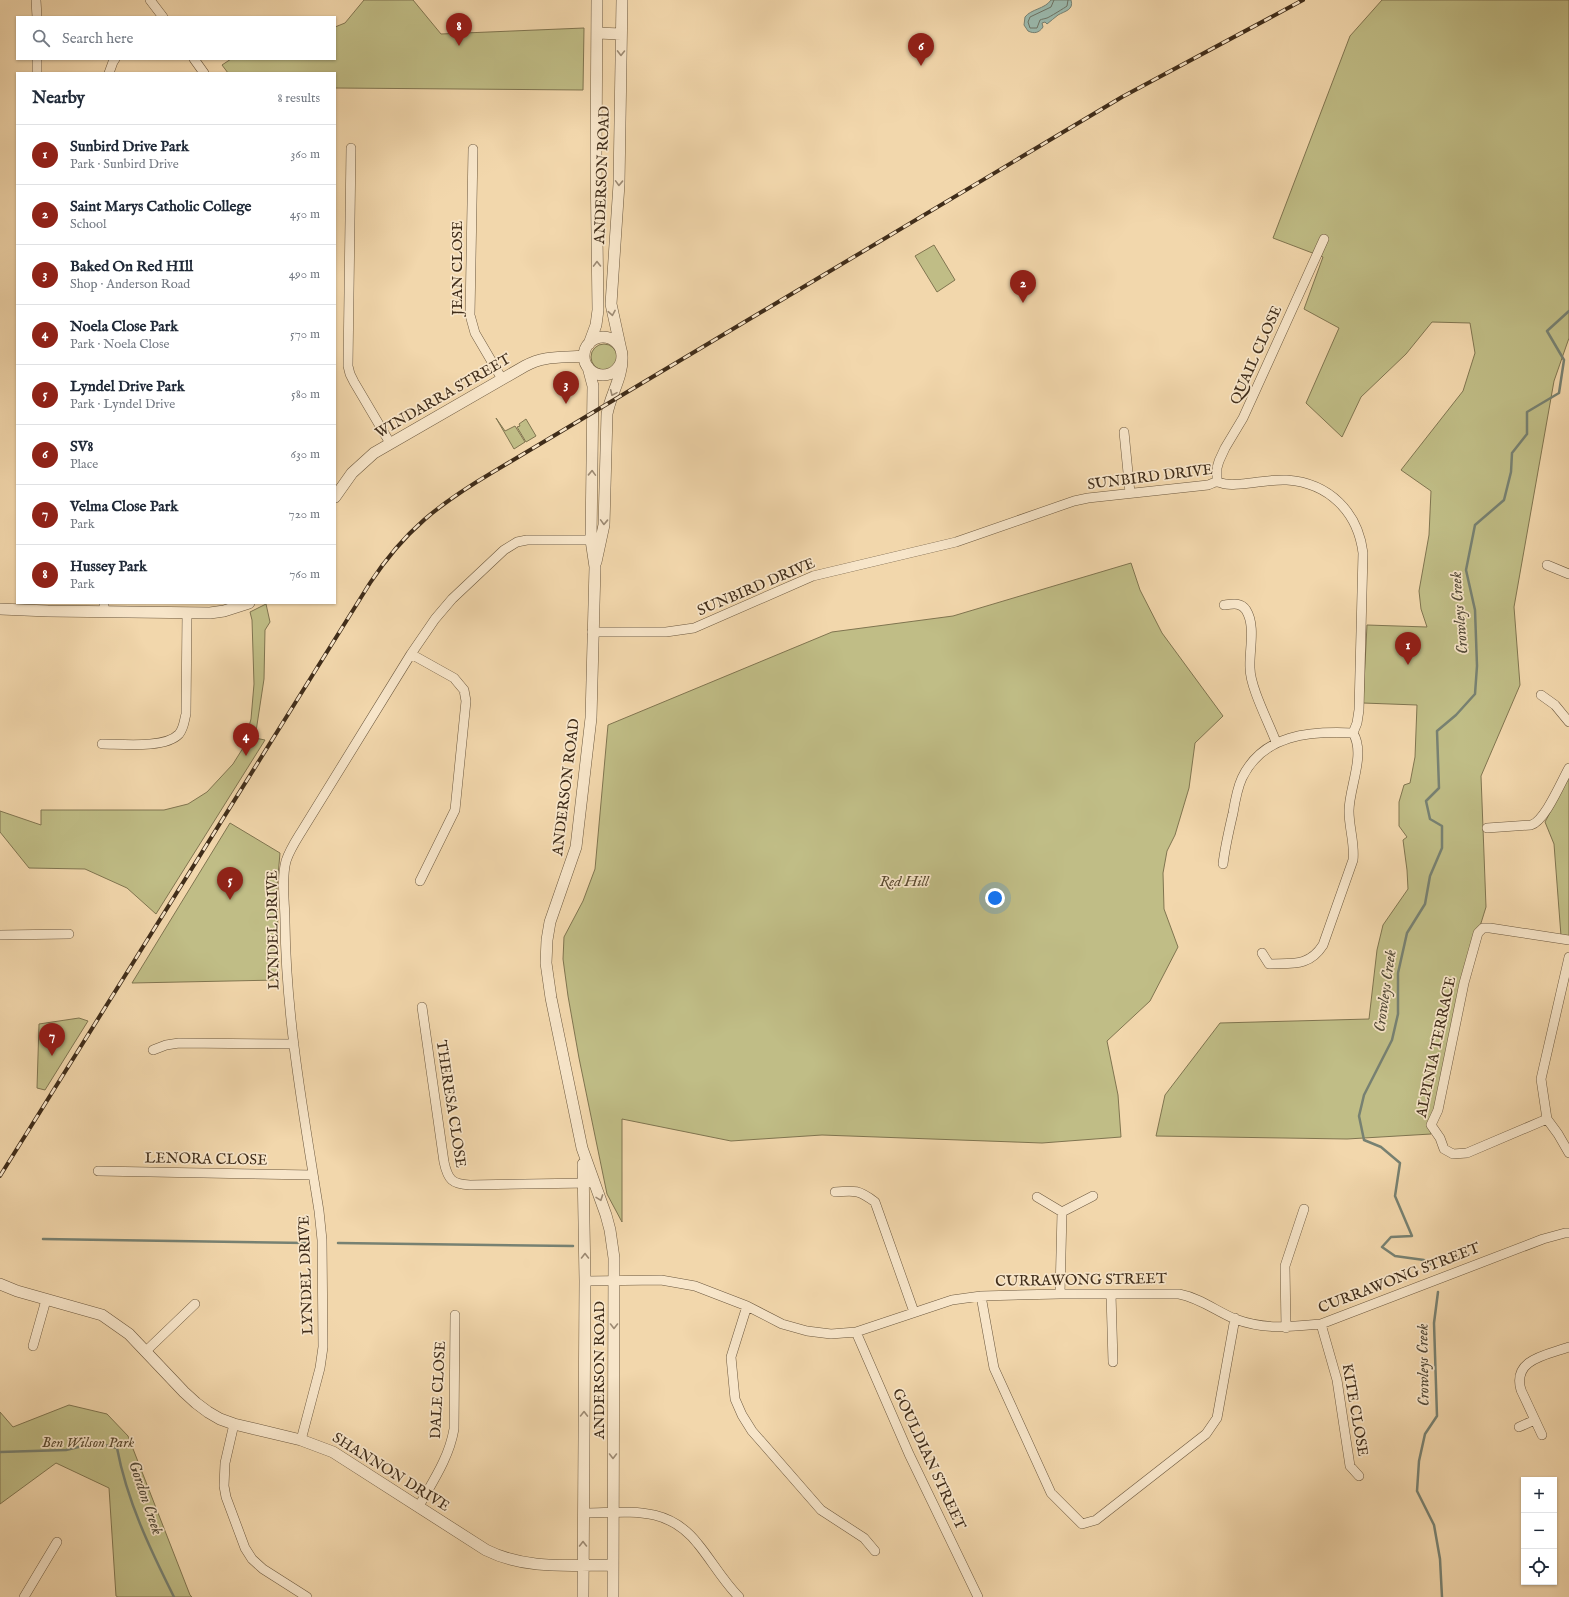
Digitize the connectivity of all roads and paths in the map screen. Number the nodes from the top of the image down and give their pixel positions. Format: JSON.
{"nodes":[{"id":1,"x":150,"y":0,"type":"edge"},
{"id":2,"x":597,"y":0,"type":"edge"},
{"id":3,"x":622,"y":0,"type":"edge"},
{"id":4,"x":36,"y":1,"type":"edge"},
{"id":5,"x":36,"y":16,"type":"edge"},
{"id":6,"x":162,"y":16,"type":"edge"},
{"id":7,"x":597,"y":33,"type":"junction"},
{"id":8,"x":621,"y":34,"type":"junction"},
{"id":9,"x":37,"y":60,"type":"edge"},
{"id":10,"x":114,"y":60,"type":"edge"},
{"id":11,"x":195,"y":60,"type":"edge"},
{"id":12,"x":37,"y":72,"type":"edge"},
{"id":13,"x":109,"y":72,"type":"edge"},
{"id":14,"x":203,"y":72,"type":"edge"},
{"id":15,"x":351,"y":148,"type":"dead end"},
{"id":16,"x":472,"y":149,"type":"dead end"},
{"id":17,"x":1324,"y":239,"type":"dead end"},
{"id":18,"x":589,"y":344,"type":"junction"},
{"id":19,"x":622,"y":353,"type":"junction"},
{"id":20,"x":586,"y":362,"type":"junction"},
{"id":21,"x":502,"y":379,"type":"junction"},
{"id":22,"x":1124,"y":432,"type":"dead end"},
{"id":23,"x":390,"y":443,"type":"junction"},
{"id":24,"x":1217,"y":482,"type":"junction"},
{"id":25,"x":1130,"y":494,"type":"junction"},
{"id":26,"x":336,"y":495,"type":"edge"},
{"id":27,"x":596,"y":540,"type":"junction"},
{"id":28,"x":1547,"y":565,"type":"dead end"},
{"id":29,"x":1569,"y":574,"type":"edge"},
{"id":30,"x":246,"y":604,"type":"edge"},
{"id":31,"x":1224,"y":605,"type":"dead end"},
{"id":32,"x":104,"y":607,"type":"edge"},
{"id":33,"x":0,"y":609,"type":"edge"},
{"id":34,"x":187,"y":613,"type":"junction"},
{"id":35,"x":592,"y":632,"type":"junction"},
{"id":36,"x":411,"y":654,"type":"junction"},
{"id":37,"x":1541,"y":695,"type":"dead end"},
{"id":38,"x":1569,"y":722,"type":"edge"},
{"id":39,"x":1353,"y":733,"type":"junction"},
{"id":40,"x":1276,"y":742,"type":"junction"},
{"id":41,"x":102,"y":744,"type":"dead end"},
{"id":42,"x":1569,"y":768,"type":"edge"},
{"id":43,"x":1487,"y":828,"type":"dead end"},
{"id":44,"x":1223,"y":864,"type":"dead end"},
{"id":45,"x":420,"y":881,"type":"dead end"},
{"id":46,"x":69,"y":934,"type":"dead end"},
{"id":47,"x":0,"y":935,"type":"edge"},
{"id":48,"x":1569,"y":940,"type":"edge"},
{"id":49,"x":1262,"y":953,"type":"dead end"},
{"id":50,"x":1569,"y":957,"type":"edge"},
{"id":51,"x":422,"y":1007,"type":"dead end"},
{"id":52,"x":294,"y":1044,"type":"junction"},
{"id":53,"x":153,"y":1050,"type":"dead end"},
{"id":54,"x":1547,"y":1119,"type":"junction"},
{"id":55,"x":1569,"y":1153,"type":"edge"},
{"id":56,"x":98,"y":1171,"type":"dead end"},
{"id":57,"x":313,"y":1175,"type":"junction"},
{"id":58,"x":589,"y":1183,"type":"junction"},
{"id":59,"x":835,"y":1192,"type":"dead end"},
{"id":60,"x":1093,"y":1196,"type":"dead end"},
{"id":61,"x":1037,"y":1197,"type":"dead end"},
{"id":62,"x":1304,"y":1209,"type":"dead end"},
{"id":63,"x":1062,"y":1212,"type":"junction"},
{"id":64,"x":1568,"y":1233,"type":"edge"},
{"id":65,"x":585,"y":1281,"type":"junction"},
{"id":66,"x":614,"y":1281,"type":"junction"},
{"id":67,"x":0,"y":1284,"type":"edge"},
{"id":68,"x":1060,"y":1294,"type":"junction"},
{"id":69,"x":1111,"y":1294,"type":"junction"},
{"id":70,"x":981,"y":1296,"type":"junction"},
{"id":71,"x":46,"y":1300,"type":"junction"},
{"id":72,"x":195,"y":1304,"type":"dead end"},
{"id":73,"x":747,"y":1306,"type":"junction"},
{"id":74,"x":914,"y":1312,"type":"junction"},
{"id":75,"x":455,"y":1316,"type":"dead end"},
{"id":76,"x":1235,"y":1318,"type":"junction"},
{"id":77,"x":1321,"y":1324,"type":"junction"},
{"id":78,"x":1286,"y":1328,"type":"junction"},
{"id":79,"x":856,"y":1332,"type":"junction"},
{"id":80,"x":33,"y":1346,"type":"dead end"},
{"id":81,"x":1569,"y":1347,"type":"edge"},
{"id":82,"x":146,"y":1351,"type":"junction"},
{"id":83,"x":1113,"y":1362,"type":"dead end"},
{"id":84,"x":1535,"y":1420,"type":"junction"},
{"id":85,"x":234,"y":1424,"type":"junction"},
{"id":86,"x":1519,"y":1427,"type":"dead end"},
{"id":87,"x":1542,"y":1435,"type":"dead end"},
{"id":88,"x":302,"y":1440,"type":"junction"},
{"id":89,"x":1359,"y":1476,"type":"dead end"},
{"id":90,"x":419,"y":1506,"type":"junction"},
{"id":91,"x":583,"y":1513,"type":"junction"},
{"id":92,"x":613,"y":1513,"type":"junction"},
{"id":93,"x":57,"y":1542,"type":"dead end"},
{"id":94,"x":875,"y":1551,"type":"dead end"},
{"id":95,"x":583,"y":1565,"type":"junction"},
{"id":96,"x":613,"y":1565,"type":"junction"},
{"id":97,"x":24,"y":1597,"type":"edge"},
{"id":98,"x":307,"y":1597,"type":"edge"},
{"id":99,"x":583,"y":1597,"type":"edge"},
{"id":100,"x":613,"y":1597,"type":"edge"},
{"id":101,"x":739,"y":1597,"type":"edge"},
{"id":102,"x":978,"y":1597,"type":"edge"}],
"edges":[{"from":1,"to":6,"type":"street"},
{"from":2,"to":7,"type":"street","name":"ANDERSON ROAD"},
{"from":3,"to":8,"type":"street","name":"ANDERSON ROAD"},
{"from":4,"to":5,"type":"street"},
{"from":7,"to":8,"type":"street"},
{"from":18,"to":7,"type":"street","name":"ANDERSON ROAD","one_way":true},
{"from":8,"to":19,"type":"street","name":"ANDERSON ROAD","one_way":true},
{"from":9,"to":12,"type":"street"},
{"from":10,"to":13,"type":"street"},
{"from":11,"to":14,"type":"street"},
{"from":15,"to":23,"type":"street"},
{"from":16,"to":21,"type":"street","name":"JEAN CLOSE"},
{"from":17,"to":24,"type":"street","name":"QUAIL CLOSE"},
{"from":18,"to":19,"type":"street"},
{"from":18,"to":20,"type":"street"},
{"from":19,"to":20,"type":"street"},
{"from":19,"to":27,"type":"street","name":"ANDERSON ROAD","one_way":true},
{"from":20,"to":21,"type":"street","name":"WINDARRA STREET"},
{"from":27,"to":20,"type":"street","name":"ANDERSON ROAD","one_way":true},
{"from":21,"to":23,"type":"street","name":"WINDARRA STREET"},
{"from":22,"to":25,"type":"street"},
{"from":23,"to":26,"type":"street","name":"WINDARRA STREET"},
{"from":24,"to":25,"type":"street","name":"SUNBIRD DRIVE"},
{"from":24,"to":39,"type":"street","name":"SUNBIRD DRIVE"},
{"from":25,"to":35,"type":"street","name":"SUNBIRD DRIVE"},
{"from":27,"to":35,"type":"street","name":"ANDERSON ROAD"},
{"from":27,"to":36,"type":"street","name":"LYNDEL DRIVE"},
{"from":28,"to":29,"type":"street"},
{"from":30,"to":34,"type":"street"},
{"from":31,"to":40,"type":"street"},
{"from":32,"to":33,"type":"street"},
{"from":32,"to":34,"type":"street"},
{"from":34,"to":41,"type":"street"},
{"from":35,"to":58,"type":"street","name":"ANDERSON ROAD"},
{"from":36,"to":45,"type":"street"},
{"from":36,"to":52,"type":"street","name":"LYNDEL DRIVE"},
{"from":37,"to":38,"type":"street"},
{"from":39,"to":40,"type":"street"},
{"from":39,"to":49,"type":"street","name":"SUNBIRD DRIVE"},
{"from":40,"to":44,"type":"street"},
{"from":42,"to":43,"type":"street"},
{"from":46,"to":47,"type":"street"},
{"from":48,"to":54,"type":"street","name":"ALPINIA TERRACE"},
{"from":50,"to":54,"type":"street"},
{"from":51,"to":58,"type":"street","name":"THERESA CLOSE"},
{"from":52,"to":53,"type":"street"},
{"from":52,"to":57,"type":"street","name":"LYNDEL DRIVE"},
{"from":54,"to":55,"type":"street"},
{"from":56,"to":57,"type":"street","name":"LENORA CLOSE"},
{"from":57,"to":88,"type":"street","name":"LYNDEL DRIVE"},
{"from":65,"to":58,"type":"street","name":"ANDERSON ROAD","one_way":true},
{"from":58,"to":66,"type":"street","name":"ANDERSON ROAD","one_way":true},
{"from":59,"to":74,"type":"street"},
{"from":60,"to":63,"type":"street"},
{"from":61,"to":63,"type":"street"},
{"from":62,"to":78,"type":"street"},
{"from":63,"to":68,"type":"street"},
{"from":64,"to":77,"type":"street","name":"CURRAWONG STREET"},
{"from":65,"to":66,"type":"street","name":"CURRAWONG STREET"},
{"from":91,"to":65,"type":"street","name":"ANDERSON ROAD","one_way":true},
{"from":66,"to":73,"type":"street","name":"CURRAWONG STREET"},
{"from":66,"to":92,"type":"street","name":"ANDERSON ROAD","one_way":true},
{"from":67,"to":71,"type":"street","name":"SHANNON DRIVE"},
{"from":68,"to":69,"type":"street","name":"CURRAWONG STREET"},
{"from":68,"to":70,"type":"street","name":"CURRAWONG STREET"},
{"from":69,"to":76,"type":"street","name":"CURRAWONG STREET"},
{"from":69,"to":83,"type":"street"},
{"from":70,"to":74,"type":"street","name":"CURRAWONG STREET"},
{"from":70,"to":76,"type":"street"},
{"from":71,"to":80,"type":"street"},
{"from":71,"to":82,"type":"street","name":"SHANNON DRIVE"},
{"from":72,"to":82,"type":"street"},
{"from":73,"to":79,"type":"street","name":"CURRAWONG STREET"},
{"from":73,"to":94,"type":"street"},
{"from":74,"to":79,"type":"street","name":"CURRAWONG STREET"},
{"from":75,"to":90,"type":"street","name":"DALE CLOSE"},
{"from":76,"to":78,"type":"street","name":"CURRAWONG STREET"},
{"from":77,"to":78,"type":"street","name":"CURRAWONG STREET"},
{"from":77,"to":89,"type":"street","name":"KITE CLOSE"},
{"from":79,"to":102,"type":"street","name":"GOULDIAN STREET"},
{"from":81,"to":84,"type":"street"},
{"from":82,"to":85,"type":"street","name":"SHANNON DRIVE"},
{"from":84,"to":86,"type":"street"},
{"from":84,"to":87,"type":"street"},
{"from":85,"to":88,"type":"street","name":"SHANNON DRIVE"},
{"from":85,"to":98,"type":"street"},
{"from":88,"to":90,"type":"street","name":"SHANNON DRIVE"},
{"from":90,"to":95,"type":"street","name":"SHANNON DRIVE"},
{"from":91,"to":92,"type":"street"},
{"from":95,"to":91,"type":"street","name":"ANDERSON ROAD","one_way":true},
{"from":92,"to":96,"type":"street","name":"ANDERSON ROAD"},
{"from":92,"to":101,"type":"street"},
{"from":93,"to":97,"type":"street"},
{"from":95,"to":96,"type":"street","name":"SHANNON DRIVE"},
{"from":95,"to":99,"type":"street","name":"ANDERSON ROAD"},
{"from":96,"to":100,"type":"street","name":"ANDERSON ROAD"}]}
